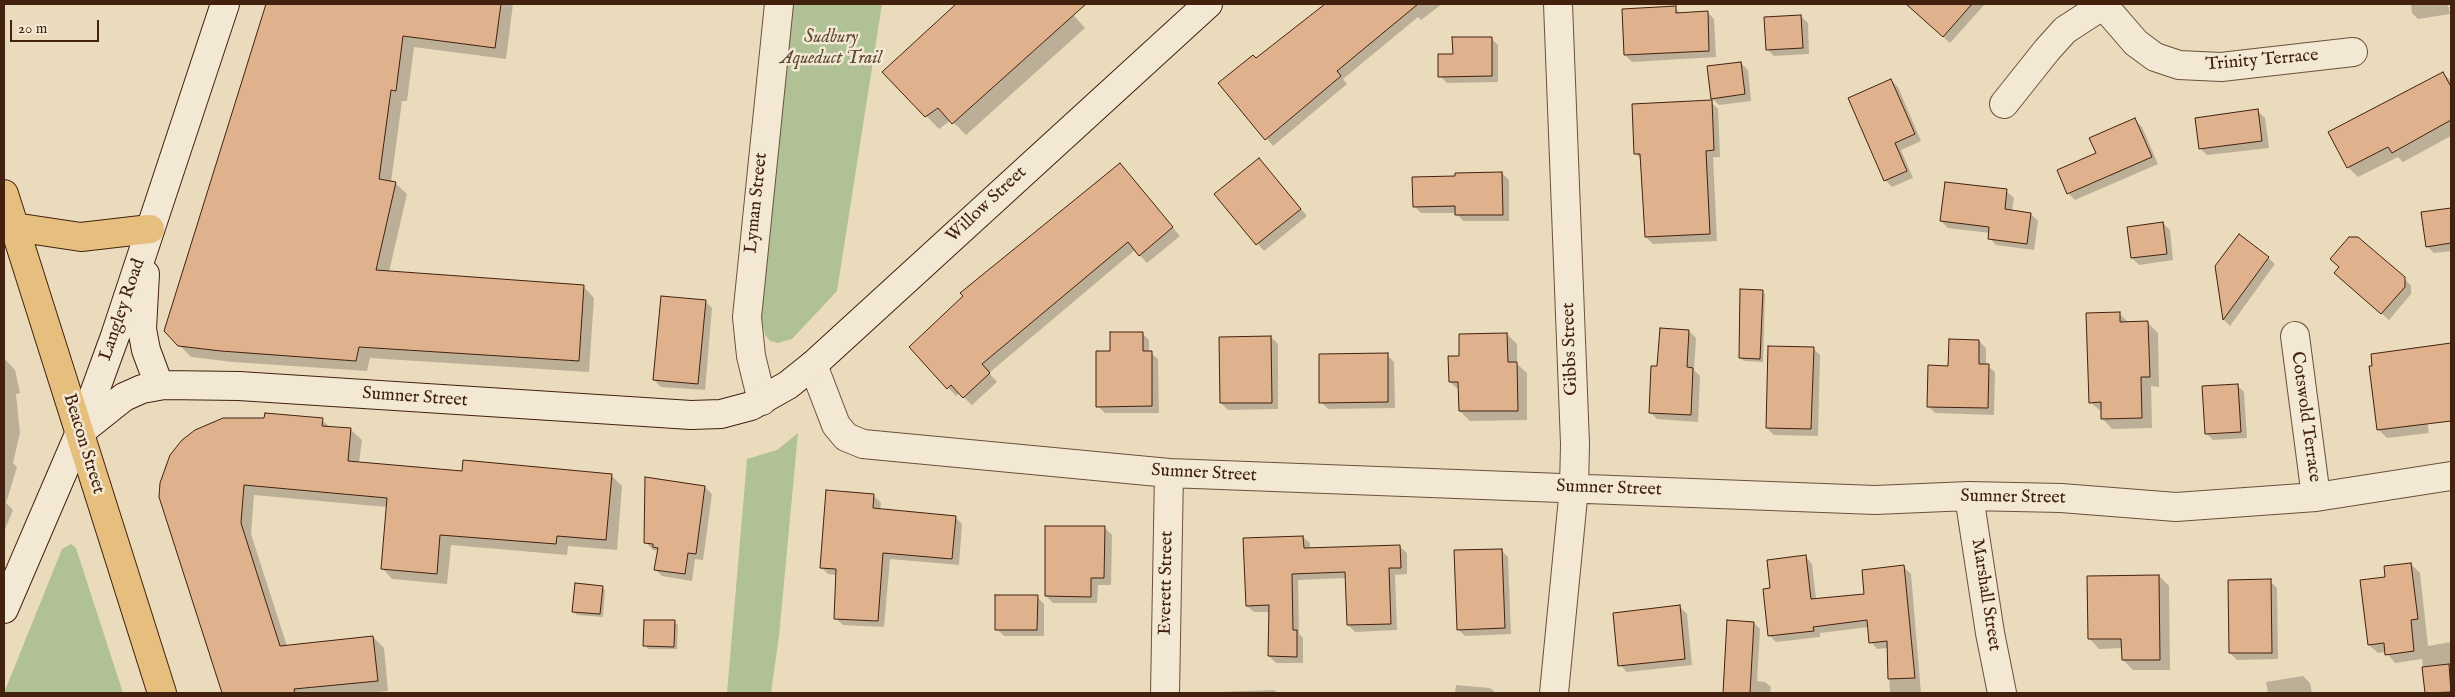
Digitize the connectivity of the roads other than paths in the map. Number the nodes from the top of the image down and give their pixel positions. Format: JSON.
{"nodes":[{"id":1,"x":225,"y":4,"type":"edge"},
{"id":2,"x":779,"y":4,"type":"edge"},
{"id":3,"x":1208,"y":4,"type":"edge"},
{"id":4,"x":1558,"y":4,"type":"edge"},
{"id":5,"x":2105,"y":5,"type":"edge"},
{"id":6,"x":2353,"y":52,"type":"dead end"},
{"id":7,"x":2004,"y":104,"type":"dead end"},
{"id":8,"x":4,"y":194,"type":"edge"},
{"id":9,"x":14,"y":227,"type":"junction"},
{"id":10,"x":149,"y":235,"type":"junction"},
{"id":11,"x":2295,"y":336,"type":"dead end"},
{"id":12,"x":813,"y":365,"type":"junction"},
{"id":13,"x":159,"y":385,"type":"junction"},
{"id":14,"x":762,"y":401,"type":"junction"},
{"id":15,"x":80,"y":432,"type":"junction"},
{"id":16,"x":1169,"y":473,"type":"junction"},
{"id":17,"x":2451,"y":476,"type":"edge"},
{"id":18,"x":1574,"y":488,"type":"junction"},
{"id":19,"x":1969,"y":496,"type":"junction"},
{"id":20,"x":2316,"y":497,"type":"junction"},
{"id":21,"x":4,"y":610,"type":"edge"},
{"id":22,"x":162,"y":693,"type":"edge"},
{"id":23,"x":1165,"y":693,"type":"edge"},
{"id":24,"x":1554,"y":693,"type":"edge"},
{"id":25,"x":2002,"y":693,"type":"edge"}],
"edges":[{"from":1,"to":10,"type":"street","name":"Langley Road"},
{"from":2,"to":14,"type":"street","name":"Lyman Street"},
{"from":3,"to":12,"type":"street","name":"Willow Street"},
{"from":4,"to":18,"type":"street","name":"Gibbs Street"},
{"from":5,"to":6,"type":"street","name":"Trinity Terrace"},
{"from":5,"to":7,"type":"street","name":"Trinity Terrace"},
{"from":8,"to":9,"type":"main road","name":"Beacon Street"},
{"from":9,"to":10,"type":"main road"},
{"from":9,"to":15,"type":"main road","name":"Beacon Street"},
{"from":10,"to":13,"type":"street"},
{"from":10,"to":15,"type":"street","name":"Langley Road"},
{"from":11,"to":20,"type":"street","name":"Cotswold Terrace"},
{"from":12,"to":14,"type":"street","name":"Willow Street"},
{"from":12,"to":16,"type":"street","name":"Sumner Street"},
{"from":13,"to":14,"type":"street","name":"Sumner Street"},
{"from":13,"to":15,"type":"street","name":"Sumner Street"},
{"from":15,"to":21,"type":"street","name":"Langley Road"},
{"from":15,"to":22,"type":"main road","name":"Beacon Street"},
{"from":16,"to":18,"type":"street","name":"Sumner Street"},
{"from":16,"to":23,"type":"street","name":"Everett Street"},
{"from":17,"to":20,"type":"street","name":"Sumner Street"},
{"from":18,"to":19,"type":"street","name":"Sumner Street"},
{"from":18,"to":24,"type":"street","name":"Gibbs Street"},
{"from":19,"to":20,"type":"street","name":"Sumner Street"},
{"from":19,"to":25,"type":"street","name":"Marshall Street"}]}
